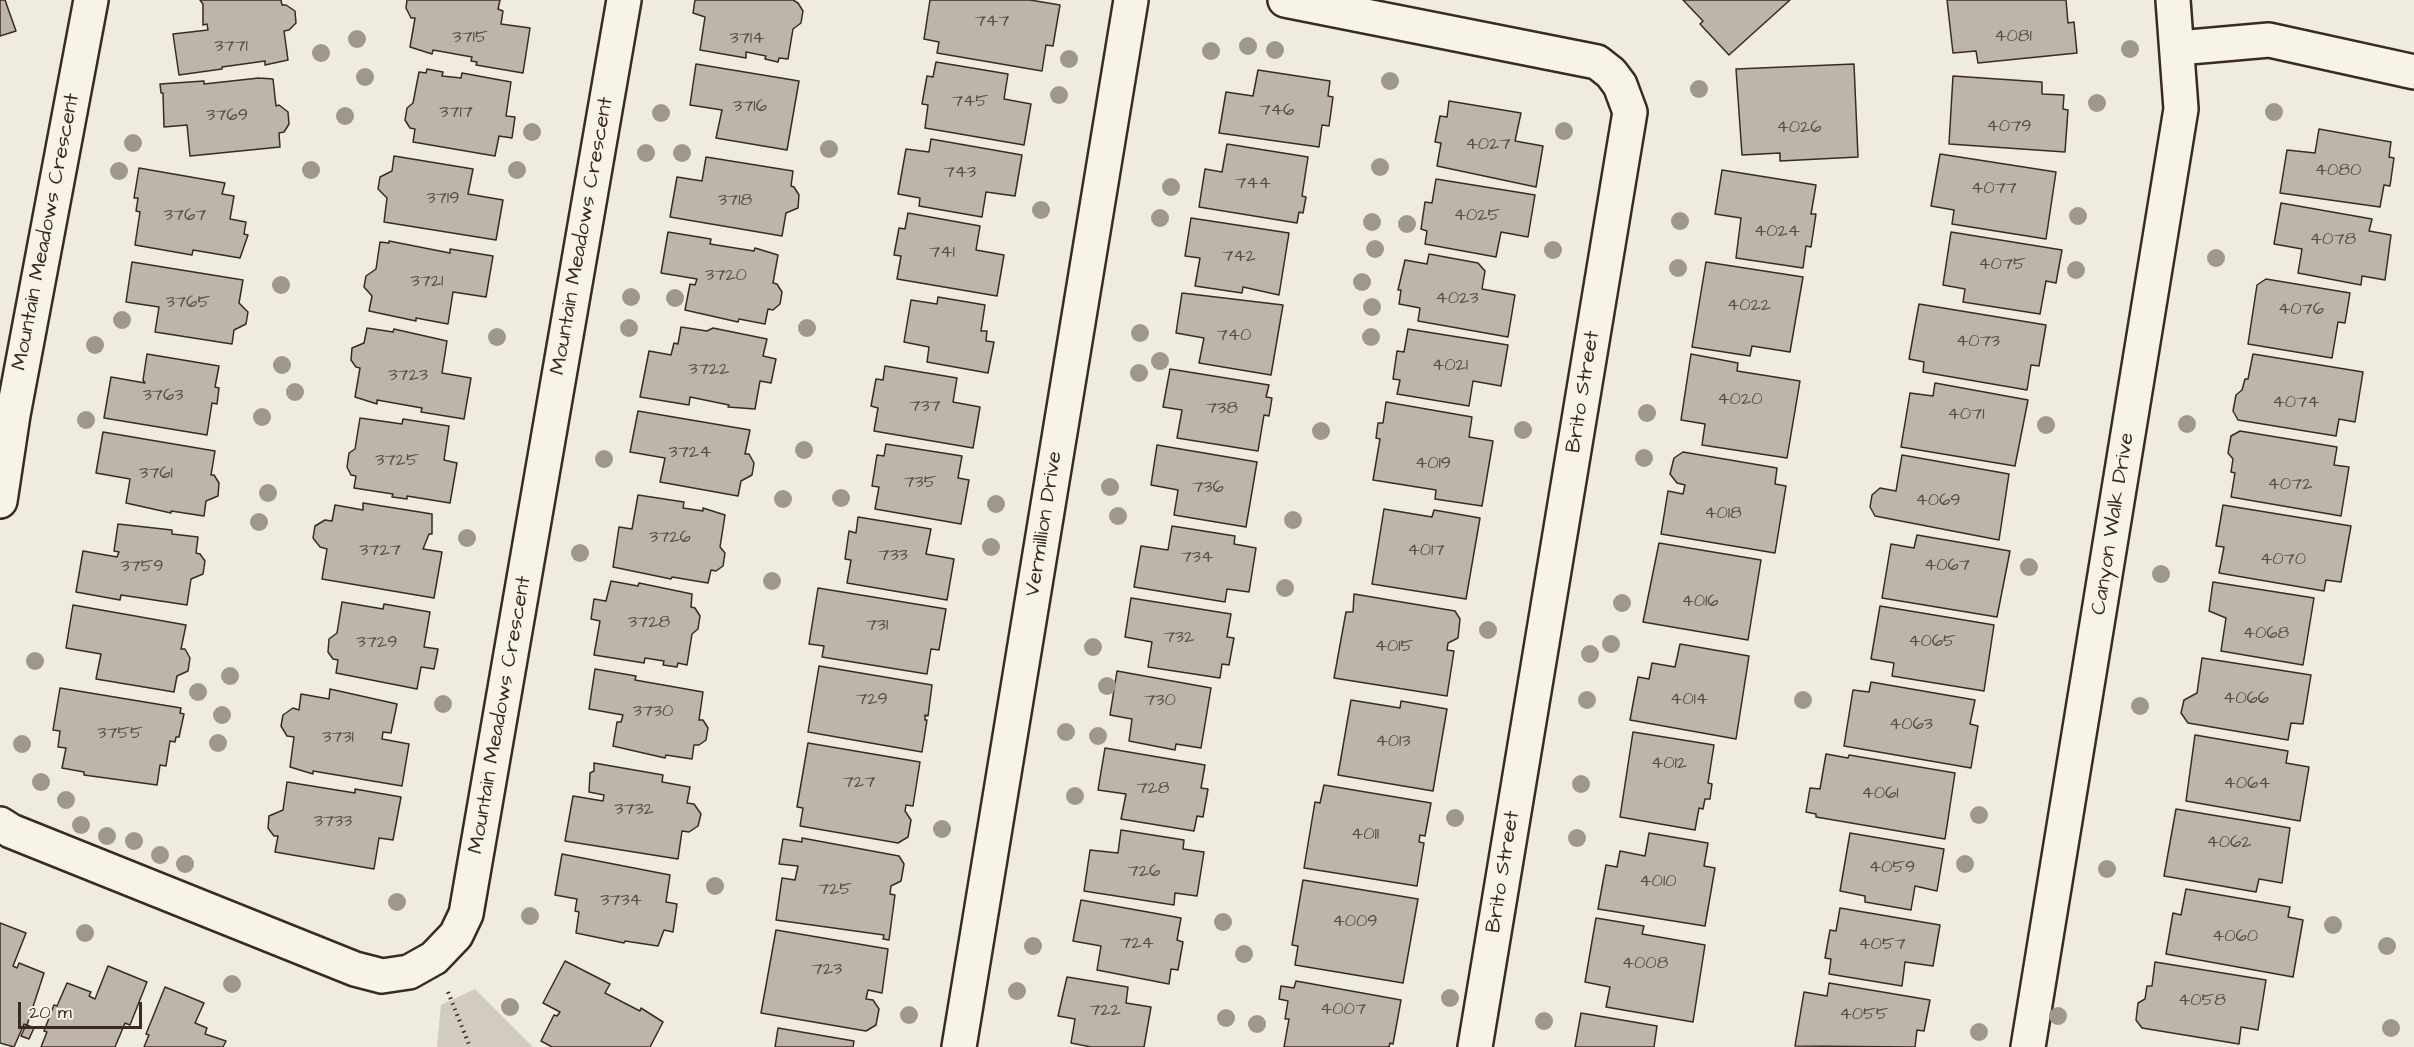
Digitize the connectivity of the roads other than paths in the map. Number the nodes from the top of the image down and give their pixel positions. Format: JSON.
{"nodes":[{"id":1,"x":91,"y":0,"type":"edge"},
{"id":2,"x":624,"y":0,"type":"edge"},
{"id":3,"x":1131,"y":0,"type":"edge"},
{"id":4,"x":1285,"y":0,"type":"edge"},
{"id":5,"x":2173,"y":0,"type":"edge"},
{"id":6,"x":2178,"y":48,"type":"junction"},
{"id":7,"x":2414,"y":72,"type":"edge"},
{"id":8,"x":0,"y":501,"type":"edge"},
{"id":9,"x":0,"y":824,"type":"edge"},
{"id":10,"x":959,"y":1047,"type":"edge"},
{"id":11,"x":1475,"y":1047,"type":"edge"},
{"id":12,"x":2028,"y":1047,"type":"edge"}],
"edges":[{"from":1,"to":8,"type":"street","name":"Mountain Meadows Crescent"},
{"from":2,"to":9,"type":"street","name":"Mountain Meadows Crescent"},
{"from":3,"to":10,"type":"street","name":"Vermillion Drive"},
{"from":4,"to":11,"type":"street","name":"Brito Street"},
{"from":5,"to":6,"type":"street","name":"Canyon Walk Drive"},
{"from":6,"to":7,"type":"street"},
{"from":6,"to":12,"type":"street","name":"Canyon Walk Drive"}]}
